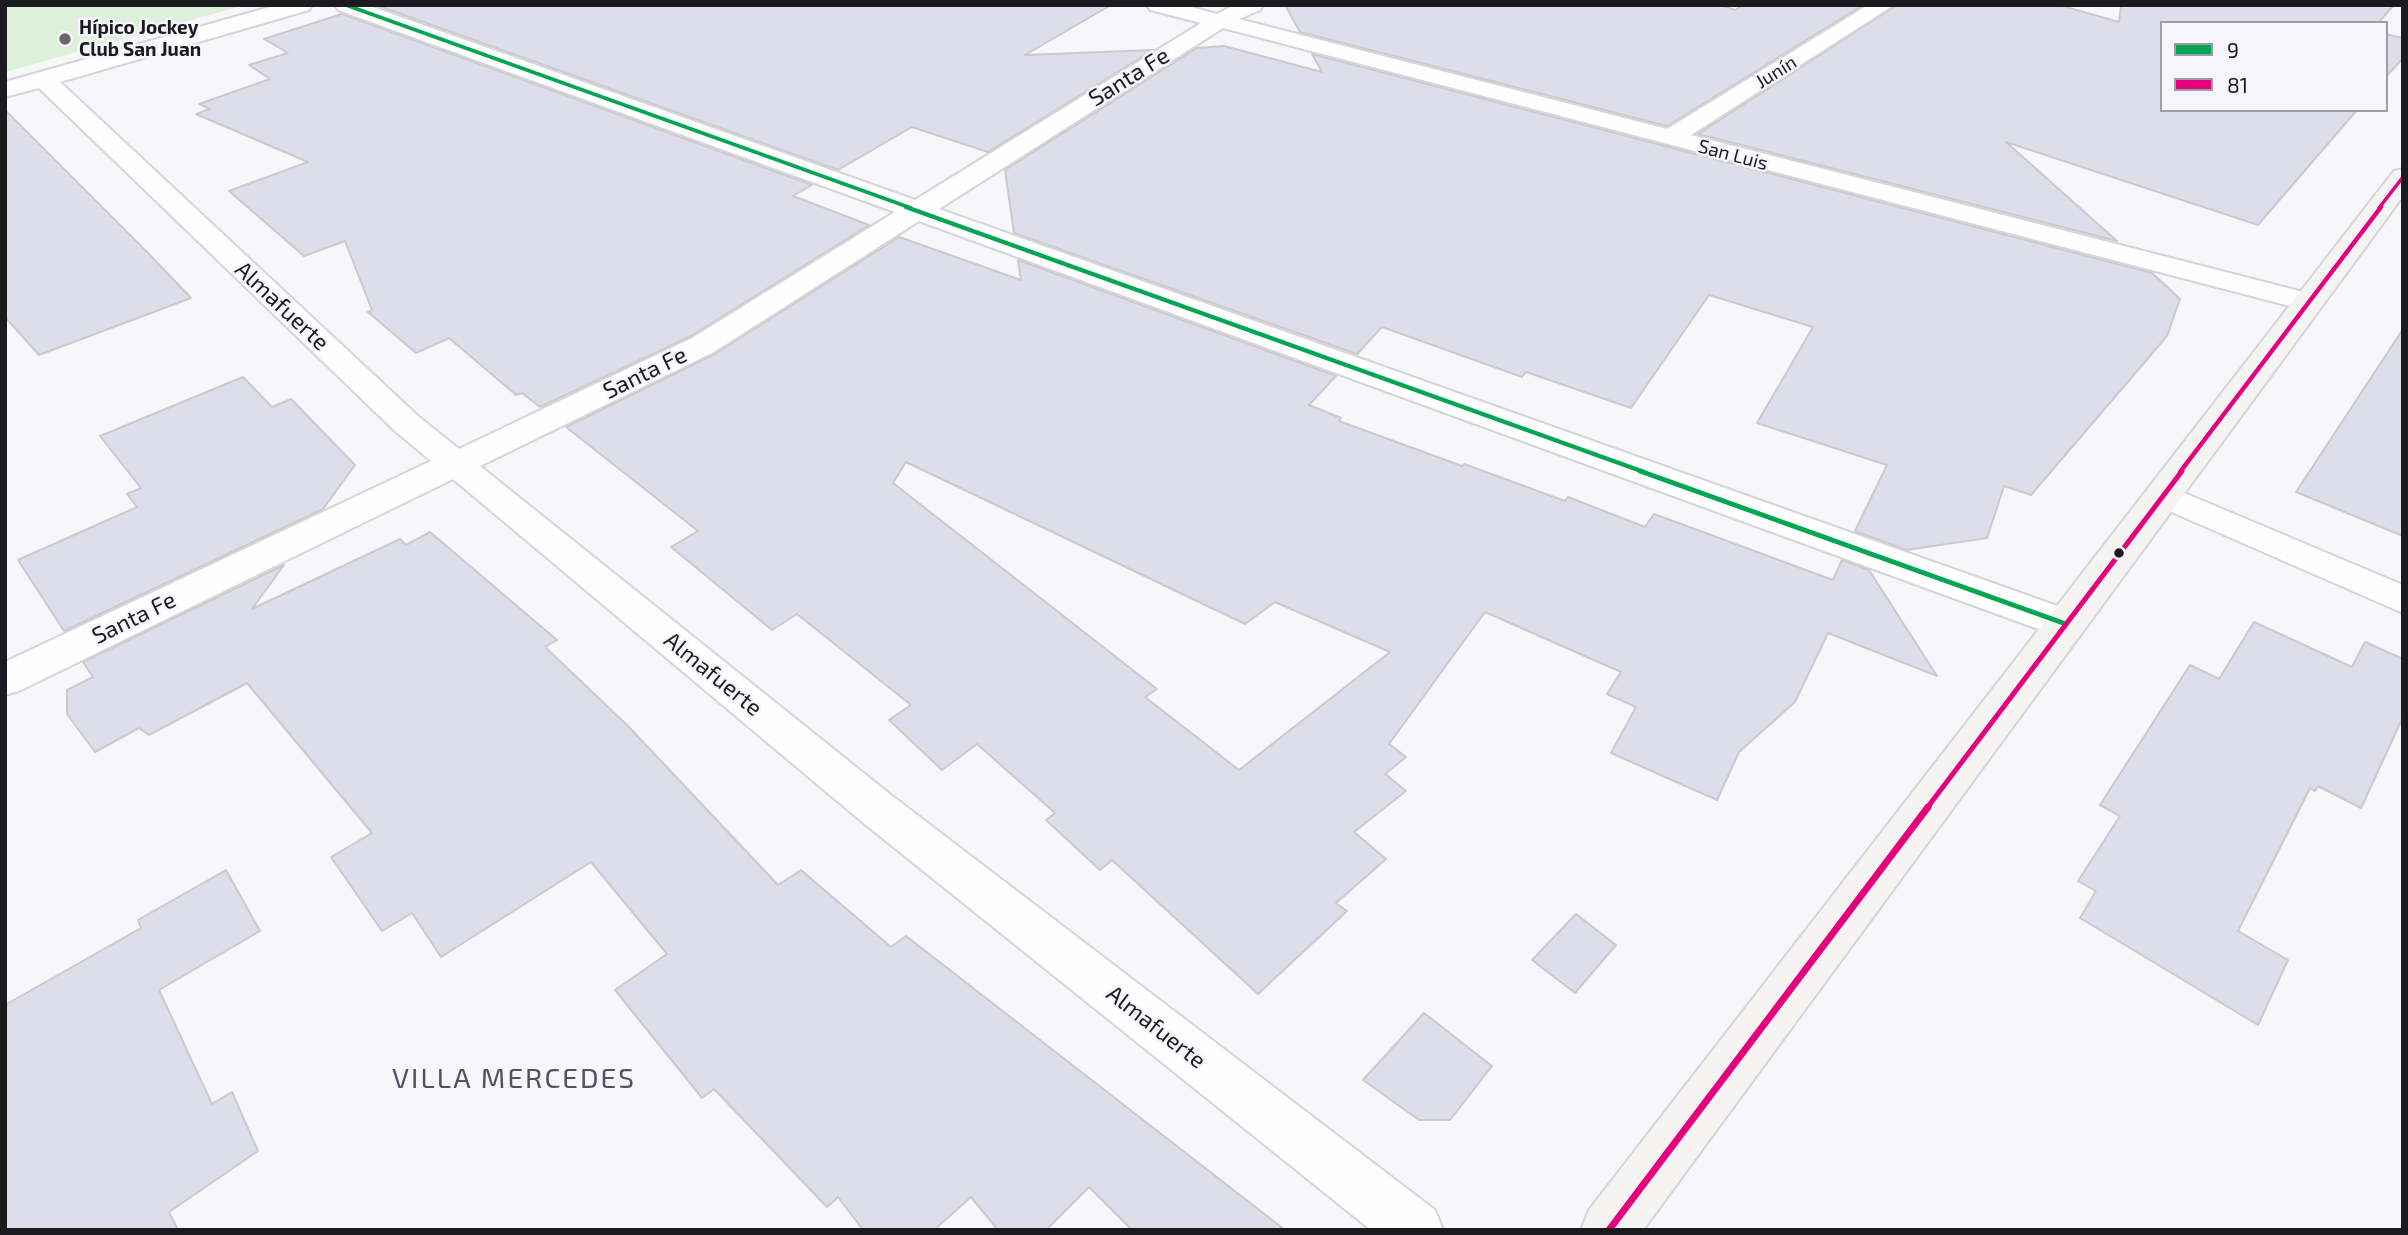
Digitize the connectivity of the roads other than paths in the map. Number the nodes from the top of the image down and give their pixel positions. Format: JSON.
{"nodes":[{"id":1,"x":301,"y":5,"type":"edge"},
{"id":2,"x":346,"y":5,"type":"edge"},
{"id":3,"x":1158,"y":5,"type":"edge"},
{"id":4,"x":1252,"y":5,"type":"edge"},
{"id":5,"x":1882,"y":5,"type":"edge"},
{"id":6,"x":1219,"y":21,"type":"junction"},
{"id":7,"x":43,"y":79,"type":"junction"},
{"id":8,"x":5,"y":90,"type":"edge"},
{"id":9,"x":1669,"y":138,"type":"junction"},
{"id":10,"x":2403,"y":177,"type":"edge"},
{"id":11,"x":916,"y":211,"type":"junction"},
{"id":12,"x":2309,"y":302,"type":"junction"},
{"id":13,"x":457,"y":464,"type":"junction"},
{"id":14,"x":2163,"y":495,"type":"junction"},
{"id":15,"x":2403,"y":600,"type":"edge"},
{"id":16,"x":2066,"y":624,"type":"junction"},
{"id":17,"x":5,"y":680,"type":"edge"},
{"id":18,"x":1415,"y":1230,"type":"edge"},
{"id":19,"x":1609,"y":1230,"type":"edge"}],
"edges":[{"from":1,"to":7,"type":"street"},
{"from":2,"to":11,"type":"street"},
{"from":3,"to":6,"type":"street","name":"San Luis"},
{"from":4,"to":6,"type":"street","name":"Santa Fe"},
{"from":5,"to":9,"type":"street","name":"Junín"},
{"from":6,"to":9,"type":"street","name":"San Luis"},
{"from":6,"to":11,"type":"street","name":"Santa Fe"},
{"from":7,"to":8,"type":"street"},
{"from":7,"to":13,"type":"street","name":"Almafuerte"},
{"from":9,"to":12,"type":"street","name":"San Luis"},
{"from":10,"to":12,"type":"main road"},
{"from":11,"to":13,"type":"street","name":"Santa Fe"},
{"from":11,"to":16,"type":"street"},
{"from":12,"to":14,"type":"main road"},
{"from":13,"to":17,"type":"street","name":"Santa Fe"},
{"from":13,"to":18,"type":"street","name":"Almafuerte"},
{"from":14,"to":15,"type":"street"},
{"from":14,"to":16,"type":"main road"},
{"from":16,"to":19,"type":"main road"}]}
